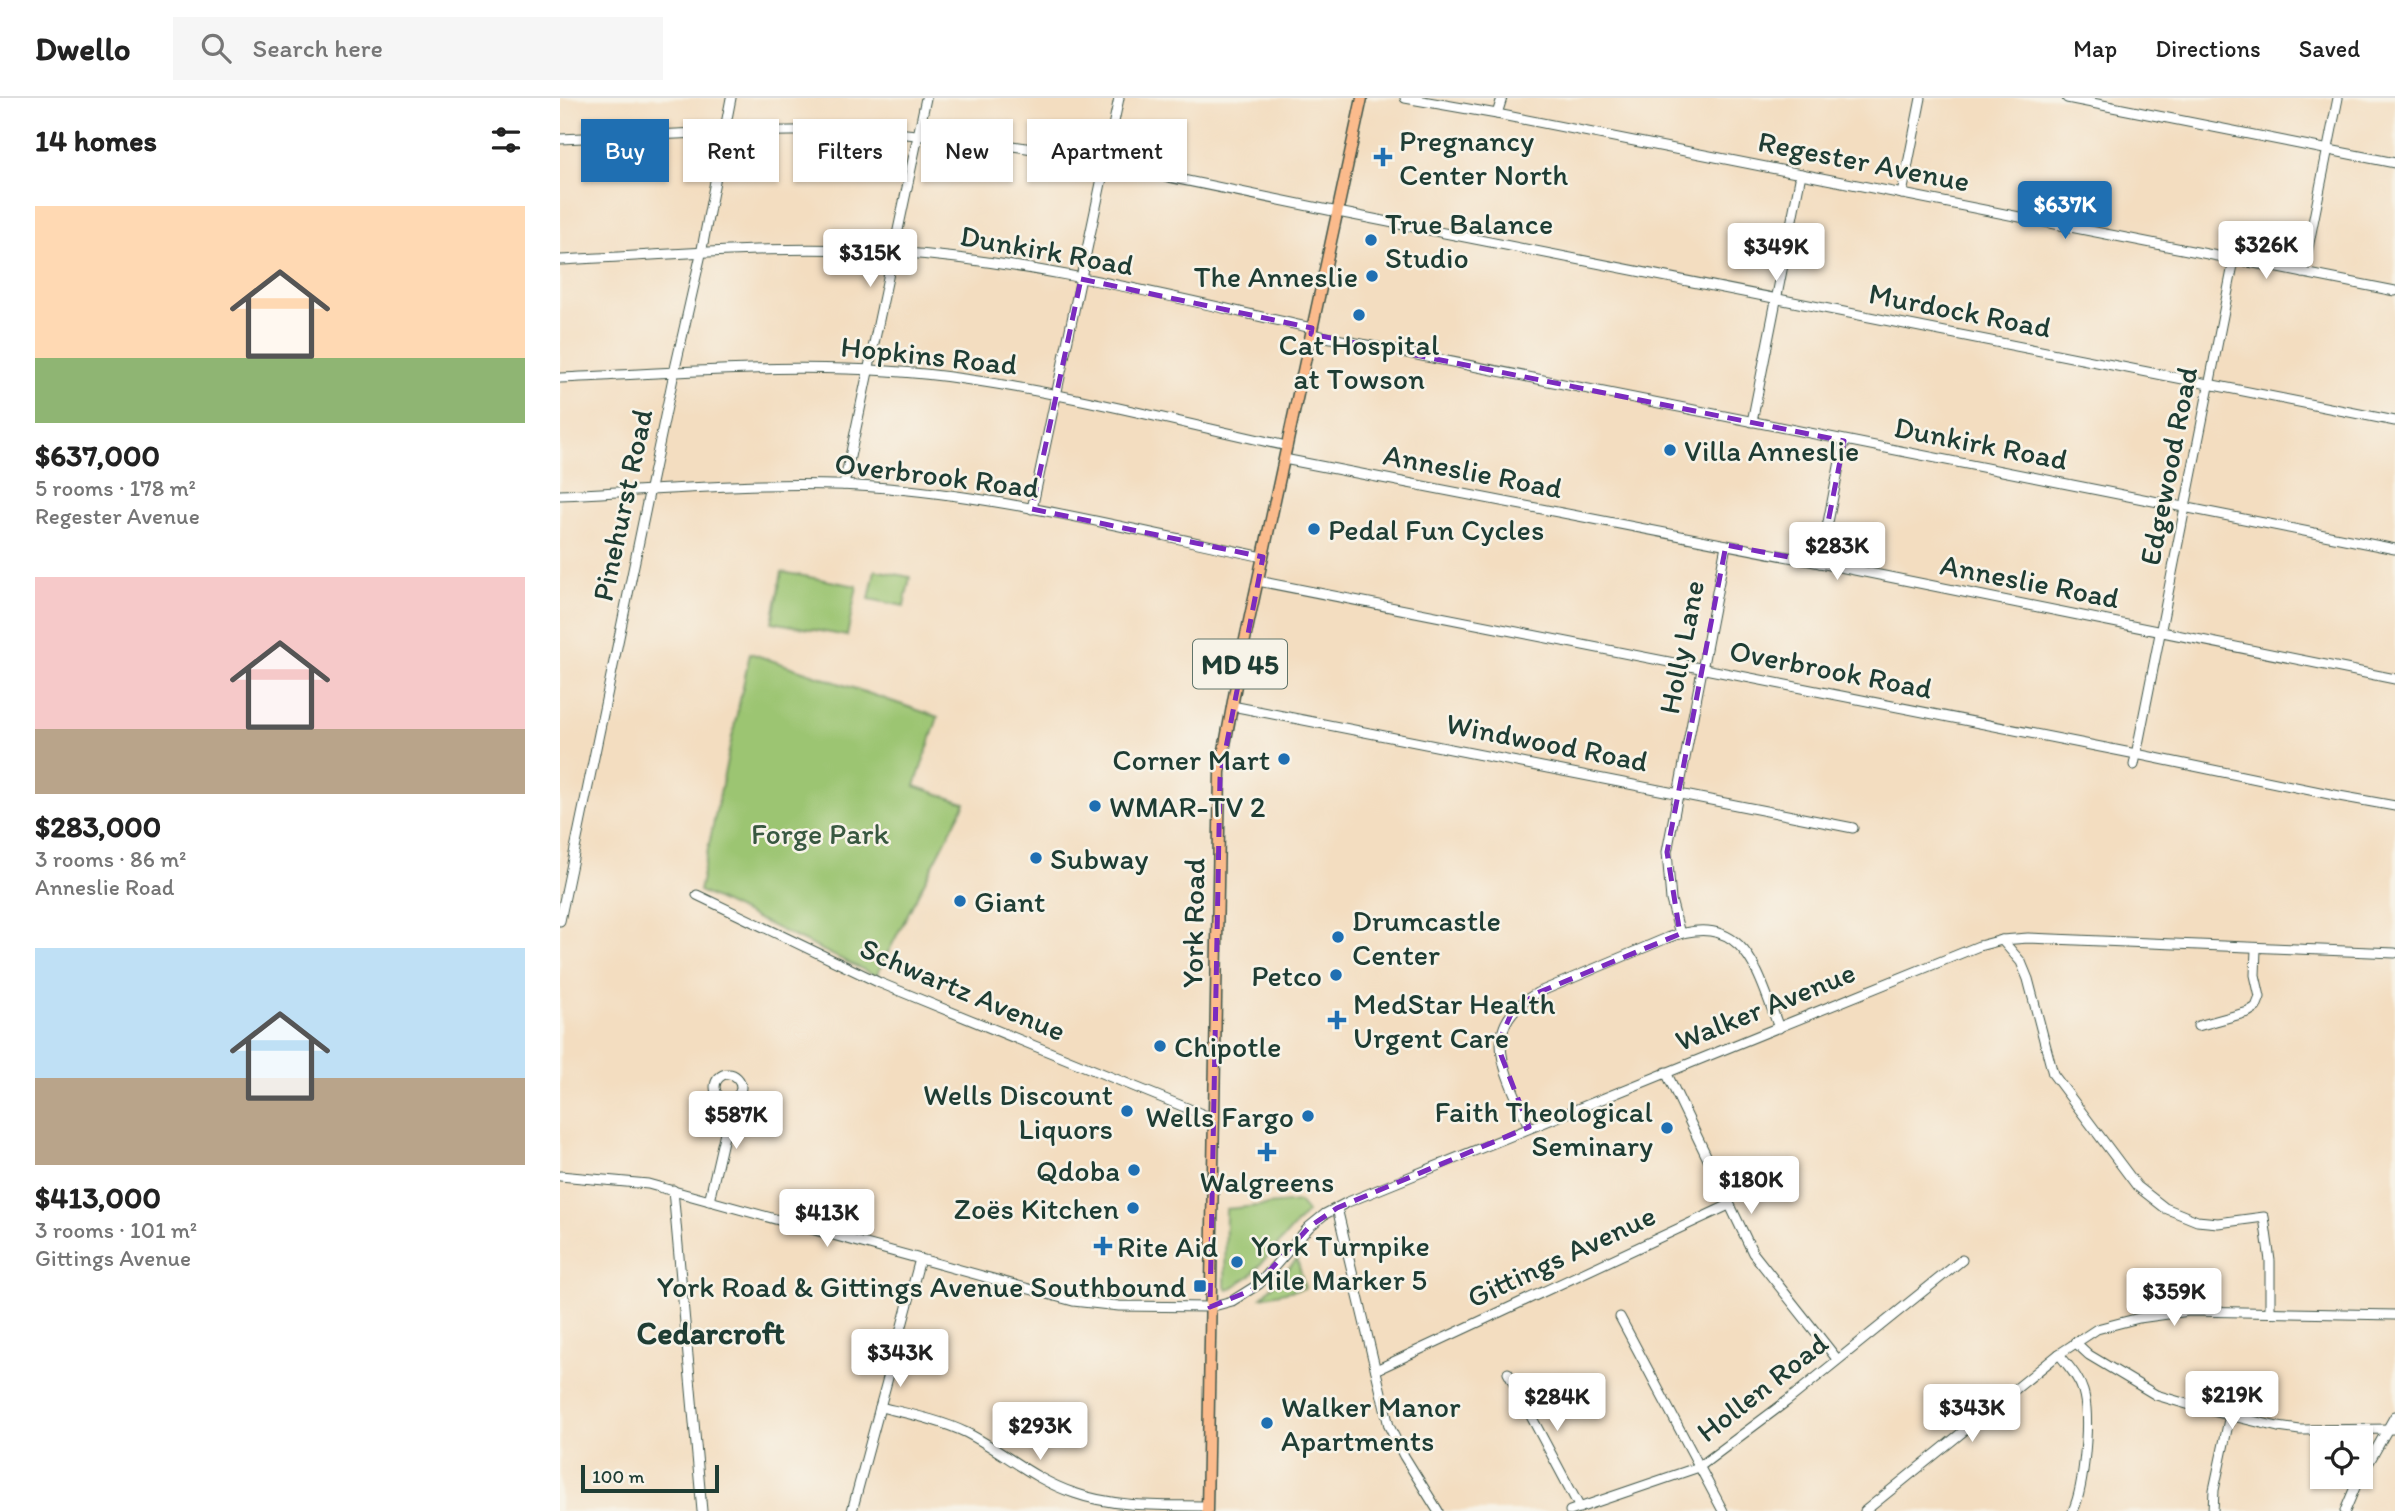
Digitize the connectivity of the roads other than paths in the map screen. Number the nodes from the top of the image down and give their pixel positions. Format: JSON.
{"nodes":[{"id":1,"x":731,"y":98,"type":"edge"},
{"id":2,"x":926,"y":98,"type":"edge"},
{"id":3,"x":1119,"y":98,"type":"edge"},
{"id":4,"x":1362,"y":98,"type":"edge"},
{"id":5,"x":1405,"y":98,"type":"edge"},
{"id":6,"x":1502,"y":98,"type":"edge"},
{"id":7,"x":1921,"y":98,"type":"edge"},
{"id":8,"x":2067,"y":98,"type":"edge"},
{"id":9,"x":2338,"y":98,"type":"edge"},
{"id":10,"x":1497,"y":114,"type":"junction"},
{"id":11,"x":726,"y":119,"type":"edge"},
{"id":12,"x":1115,"y":119,"type":"edge"},
{"id":13,"x":779,"y":131,"type":"edge"},
{"id":14,"x":683,"y":134,"type":"edge"},
{"id":15,"x":918,"y":134,"type":"junction"},
{"id":16,"x":560,"y":139,"type":"edge"},
{"id":17,"x":1027,"y":148,"type":"edge"},
{"id":18,"x":2328,"y":149,"type":"junction"},
{"id":19,"x":2395,"y":163,"type":"edge"},
{"id":20,"x":1801,"y":174,"type":"junction"},
{"id":21,"x":1187,"y":180,"type":"edge"},
{"id":22,"x":714,"y":182,"type":"edge"},
{"id":23,"x":1102,"y":182,"type":"edge"},
{"id":24,"x":1902,"y":194,"type":"junction"},
{"id":25,"x":1338,"y":212,"type":"junction"},
{"id":26,"x":893,"y":251,"type":"junction"},
{"id":27,"x":701,"y":254,"type":"junction"},
{"id":28,"x":560,"y":260,"type":"edge"},
{"id":29,"x":2234,"y":260,"type":"junction"},
{"id":30,"x":2303,"y":273,"type":"junction"},
{"id":31,"x":1081,"y":279,"type":"junction"},
{"id":32,"x":2395,"y":292,"type":"edge"},
{"id":33,"x":1776,"y":298,"type":"junction"},
{"id":34,"x":1312,"y":331,"type":"junction"},
{"id":35,"x":867,"y":370,"type":"junction"},
{"id":36,"x":674,"y":373,"type":"junction"},
{"id":37,"x":560,"y":378,"type":"edge"},
{"id":38,"x":2210,"y":384,"type":"junction"},
{"id":39,"x":1056,"y":396,"type":"junction"},
{"id":40,"x":2395,"y":421,"type":"edge"},
{"id":41,"x":1752,"y":422,"type":"junction"},
{"id":42,"x":1844,"y":440,"type":"junction"},
{"id":43,"x":1287,"y":446,"type":"junction"},
{"id":44,"x":1284,"y":459,"type":"junction"},
{"id":45,"x":844,"y":485,"type":"junction"},
{"id":46,"x":650,"y":491,"type":"junction"},
{"id":47,"x":560,"y":495,"type":"edge"},
{"id":48,"x":2185,"y":508,"type":"junction"},
{"id":49,"x":1032,"y":509,"type":"junction"},
{"id":50,"x":1726,"y":545,"type":"junction"},
{"id":51,"x":2395,"y":549,"type":"edge"},
{"id":52,"x":1263,"y":557,"type":"junction"},
{"id":53,"x":1820,"y":563,"type":"junction"},
{"id":54,"x":1258,"y":581,"type":"junction"},
{"id":55,"x":2160,"y":632,"type":"junction"},
{"id":56,"x":1702,"y":669,"type":"junction"},
{"id":57,"x":2395,"y":679,"type":"edge"},
{"id":58,"x":1233,"y":706,"type":"junction"},
{"id":59,"x":2136,"y":754,"type":"junction"},
{"id":60,"x":2134,"y":765,"type":"dead end"},
{"id":61,"x":1678,"y":792,"type":"junction"},
{"id":62,"x":2395,"y":806,"type":"edge"},
{"id":63,"x":1853,"y":828,"type":"dead end"},
{"id":64,"x":564,"y":883,"type":"edge"},
{"id":65,"x":697,"y":895,"type":"dead end"},
{"id":66,"x":560,"y":921,"type":"edge"},
{"id":67,"x":1680,"y":933,"type":"junction"},
{"id":68,"x":2002,"y":940,"type":"junction"},
{"id":69,"x":2256,"y":949,"type":"junction"},
{"id":70,"x":2395,"y":953,"type":"edge"},
{"id":71,"x":2198,"y":1026,"type":"dead end"},
{"id":72,"x":1779,"y":1028,"type":"junction"},
{"id":73,"x":1666,"y":1072,"type":"junction"},
{"id":74,"x":728,"y":1100,"type":"dead end"},
{"id":75,"x":1214,"y":1119,"type":"junction"},
{"id":76,"x":1529,"y":1128,"type":"junction"},
{"id":77,"x":560,"y":1176,"type":"edge"},
{"id":78,"x":673,"y":1190,"type":"junction"},
{"id":79,"x":709,"y":1200,"type":"junction"},
{"id":80,"x":1729,"y":1205,"type":"junction"},
{"id":81,"x":1337,"y":1208,"type":"junction"},
{"id":82,"x":920,"y":1259,"type":"junction"},
{"id":83,"x":1962,"y":1260,"type":"dead end"},
{"id":84,"x":1210,"y":1307,"type":"junction"},
{"id":85,"x":2270,"y":1312,"type":"junction"},
{"id":86,"x":2395,"y":1315,"type":"edge"},
{"id":87,"x":1620,"y":1317,"type":"dead end"},
{"id":88,"x":2075,"y":1342,"type":"junction"},
{"id":89,"x":2059,"y":1354,"type":"junction"},
{"id":90,"x":1837,"y":1359,"type":"junction"},
{"id":91,"x":1376,"y":1370,"type":"junction"},
{"id":92,"x":1508,"y":1373,"type":"dead end"},
{"id":93,"x":880,"y":1407,"type":"junction"},
{"id":94,"x":2230,"y":1415,"type":"junction"},
{"id":95,"x":2395,"y":1416,"type":"edge"},
{"id":96,"x":2391,"y":1429,"type":"edge"},
{"id":97,"x":1699,"y":1467,"type":"junction"},
{"id":98,"x":1207,"y":1508,"type":"edge"},
{"id":99,"x":1575,"y":1509,"type":"edge"},
{"id":100,"x":702,"y":1511,"type":"edge"},
{"id":101,"x":852,"y":1511,"type":"edge"},
{"id":102,"x":1438,"y":1511,"type":"edge"},
{"id":103,"x":1723,"y":1511,"type":"edge"},
{"id":104,"x":1865,"y":1511,"type":"edge"},
{"id":105,"x":2073,"y":1511,"type":"edge"},
{"id":106,"x":2213,"y":1511,"type":"edge"},
{"id":107,"x":2344,"y":1511,"type":"edge"}],
"edges":[{"from":1,"to":11,"type":"street","name":"Pinehurst Road"},
{"from":2,"to":15,"type":"street"},
{"from":3,"to":12,"type":"street"},
{"from":4,"to":25,"type":"main road","name":"York Road","number":"MD 45"},
{"from":5,"to":10,"type":"street","name":"Regester Avenue"},
{"from":6,"to":10,"type":"street"},
{"from":7,"to":24,"type":"street"},
{"from":8,"to":18,"type":"street"},
{"from":9,"to":18,"type":"street"},
{"from":10,"to":20,"type":"street","name":"Regester Avenue"},
{"from":13,"to":15,"type":"street","name":"Murdock Road"},
{"from":14,"to":16,"type":"street","name":"Murdock Road"},
{"from":15,"to":17,"type":"street","name":"Murdock Road"},
{"from":15,"to":26,"type":"street"},
{"from":18,"to":19,"type":"street"},
{"from":18,"to":30,"type":"street"},
{"from":20,"to":24,"type":"street","name":"Regester Avenue"},
{"from":20,"to":33,"type":"street"},
{"from":21,"to":25,"type":"street","name":"Murdock Road"},
{"from":22,"to":27,"type":"street","name":"Pinehurst Road"},
{"from":23,"to":31,"type":"street"},
{"from":24,"to":29,"type":"street","name":"Regester Avenue"},
{"from":25,"to":33,"type":"street","name":"Murdock Road"},
{"from":25,"to":34,"type":"main road","name":"York Road","number":"MD 45"},
{"from":26,"to":27,"type":"street","name":"Dunkirk Road"},
{"from":26,"to":31,"type":"street","name":"Dunkirk Road"},
{"from":26,"to":35,"type":"street"},
{"from":27,"to":28,"type":"street","name":"Dunkirk Road"},
{"from":27,"to":36,"type":"street","name":"Pinehurst Road"},
{"from":29,"to":30,"type":"street","name":"Regester Avenue"},
{"from":29,"to":38,"type":"street","name":"Edgewood Road"},
{"from":30,"to":32,"type":"street","name":"Regester Avenue"},
{"from":31,"to":34,"type":"street","name":"Dunkirk Road"},
{"from":31,"to":39,"type":"street"},
{"from":33,"to":38,"type":"street","name":"Murdock Road"},
{"from":33,"to":41,"type":"street"},
{"from":34,"to":41,"type":"street","name":"Dunkirk Road"},
{"from":34,"to":43,"type":"main road","name":"York Road","number":"MD 45"},
{"from":35,"to":36,"type":"street","name":"Hopkins Road"},
{"from":35,"to":39,"type":"street","name":"Hopkins Road"},
{"from":35,"to":45,"type":"street"},
{"from":36,"to":37,"type":"street","name":"Hopkins Road"},
{"from":36,"to":46,"type":"street","name":"Pinehurst Road"},
{"from":38,"to":40,"type":"street","name":"Murdock Road"},
{"from":38,"to":48,"type":"street","name":"Edgewood Road"},
{"from":39,"to":43,"type":"street","name":"Hopkins Road"},
{"from":39,"to":49,"type":"street"},
{"from":41,"to":42,"type":"street","name":"Dunkirk Road"},
{"from":42,"to":48,"type":"street","name":"Dunkirk Road"},
{"from":42,"to":53,"type":"street"},
{"from":43,"to":44,"type":"main road","name":"York Road","number":"MD 45"},
{"from":44,"to":50,"type":"street","name":"Anneslie Road"},
{"from":44,"to":52,"type":"main road","name":"York Road","number":"MD 45"},
{"from":45,"to":46,"type":"street","name":"Overbrook Road"},
{"from":45,"to":49,"type":"street","name":"Overbrook Road"},
{"from":46,"to":47,"type":"street","name":"Overbrook Road"},
{"from":46,"to":64,"type":"street","name":"Pinehurst Road"},
{"from":48,"to":51,"type":"street","name":"Dunkirk Road"},
{"from":48,"to":55,"type":"street","name":"Edgewood Road"},
{"from":49,"to":52,"type":"street","name":"Overbrook Road"},
{"from":50,"to":53,"type":"street","name":"Anneslie Road"},
{"from":50,"to":56,"type":"street","name":"Holly Lane"},
{"from":52,"to":54,"type":"main road","name":"York Road","number":"MD 45"},
{"from":53,"to":55,"type":"street","name":"Anneslie Road"},
{"from":54,"to":56,"type":"street","name":"Overbrook Road"},
{"from":54,"to":58,"type":"main road","name":"York Road","number":"MD 45"},
{"from":55,"to":57,"type":"street","name":"Anneslie Road"},
{"from":55,"to":59,"type":"street","name":"Edgewood Road"},
{"from":56,"to":59,"type":"street","name":"Overbrook Road"},
{"from":56,"to":61,"type":"street","name":"Holly Lane"},
{"from":58,"to":61,"type":"street","name":"Windwood Road"},
{"from":58,"to":75,"type":"main road","name":"York Road","number":"MD 45"},
{"from":59,"to":60,"type":"street","name":"Edgewood Road"},
{"from":59,"to":62,"type":"street","name":"Overbrook Road"},
{"from":61,"to":63,"type":"street","name":"Windwood Road"},
{"from":61,"to":67,"type":"street","name":"Holly Lane"},
{"from":64,"to":66,"type":"street","name":"Pinehurst Road"},
{"from":65,"to":75,"type":"street","name":"Schwartz Avenue"},
{"from":67,"to":72,"type":"street"},
{"from":67,"to":76,"type":"street"},
{"from":68,"to":69,"type":"street","name":"Walker Avenue"},
{"from":68,"to":72,"type":"street","name":"Walker Avenue"},
{"from":68,"to":85,"type":"street"},
{"from":69,"to":70,"type":"street","name":"Walker Avenue"},
{"from":69,"to":71,"type":"street"},
{"from":72,"to":73,"type":"street","name":"Walker Avenue"},
{"from":73,"to":76,"type":"street","name":"Walker Avenue"},
{"from":73,"to":80,"type":"street"},
{"from":74,"to":79,"type":"street"},
{"from":75,"to":84,"type":"main road","name":"York Road"},
{"from":76,"to":81,"type":"street","name":"Walker Avenue"},
{"from":77,"to":78,"type":"street"},
{"from":78,"to":79,"type":"street"},
{"from":78,"to":100,"type":"street"},
{"from":79,"to":82,"type":"street"},
{"from":80,"to":90,"type":"street"},
{"from":80,"to":91,"type":"street","name":"Gittings Avenue"},
{"from":81,"to":84,"type":"street","name":"Walker Avenue"},
{"from":81,"to":91,"type":"street"},
{"from":82,"to":84,"type":"street"},
{"from":82,"to":93,"type":"street"},
{"from":83,"to":90,"type":"street","name":"Hollen Road"},
{"from":84,"to":98,"type":"main road","name":"York Road"},
{"from":85,"to":86,"type":"street"},
{"from":85,"to":88,"type":"street"},
{"from":87,"to":97,"type":"street"},
{"from":88,"to":89,"type":"street"},
{"from":88,"to":94,"type":"street"},
{"from":89,"to":104,"type":"street"},
{"from":89,"to":105,"type":"street"},
{"from":90,"to":97,"type":"street","name":"Hollen Road"},
{"from":91,"to":102,"type":"street"},
{"from":92,"to":99,"type":"street"},
{"from":93,"to":98,"type":"street"},
{"from":93,"to":101,"type":"street"},
{"from":94,"to":96,"type":"street"},
{"from":94,"to":106,"type":"street"},
{"from":95,"to":96,"type":"street"},
{"from":96,"to":107,"type":"street"},
{"from":97,"to":99,"type":"street","name":"Hollen Road"},
{"from":97,"to":103,"type":"street"}]}
